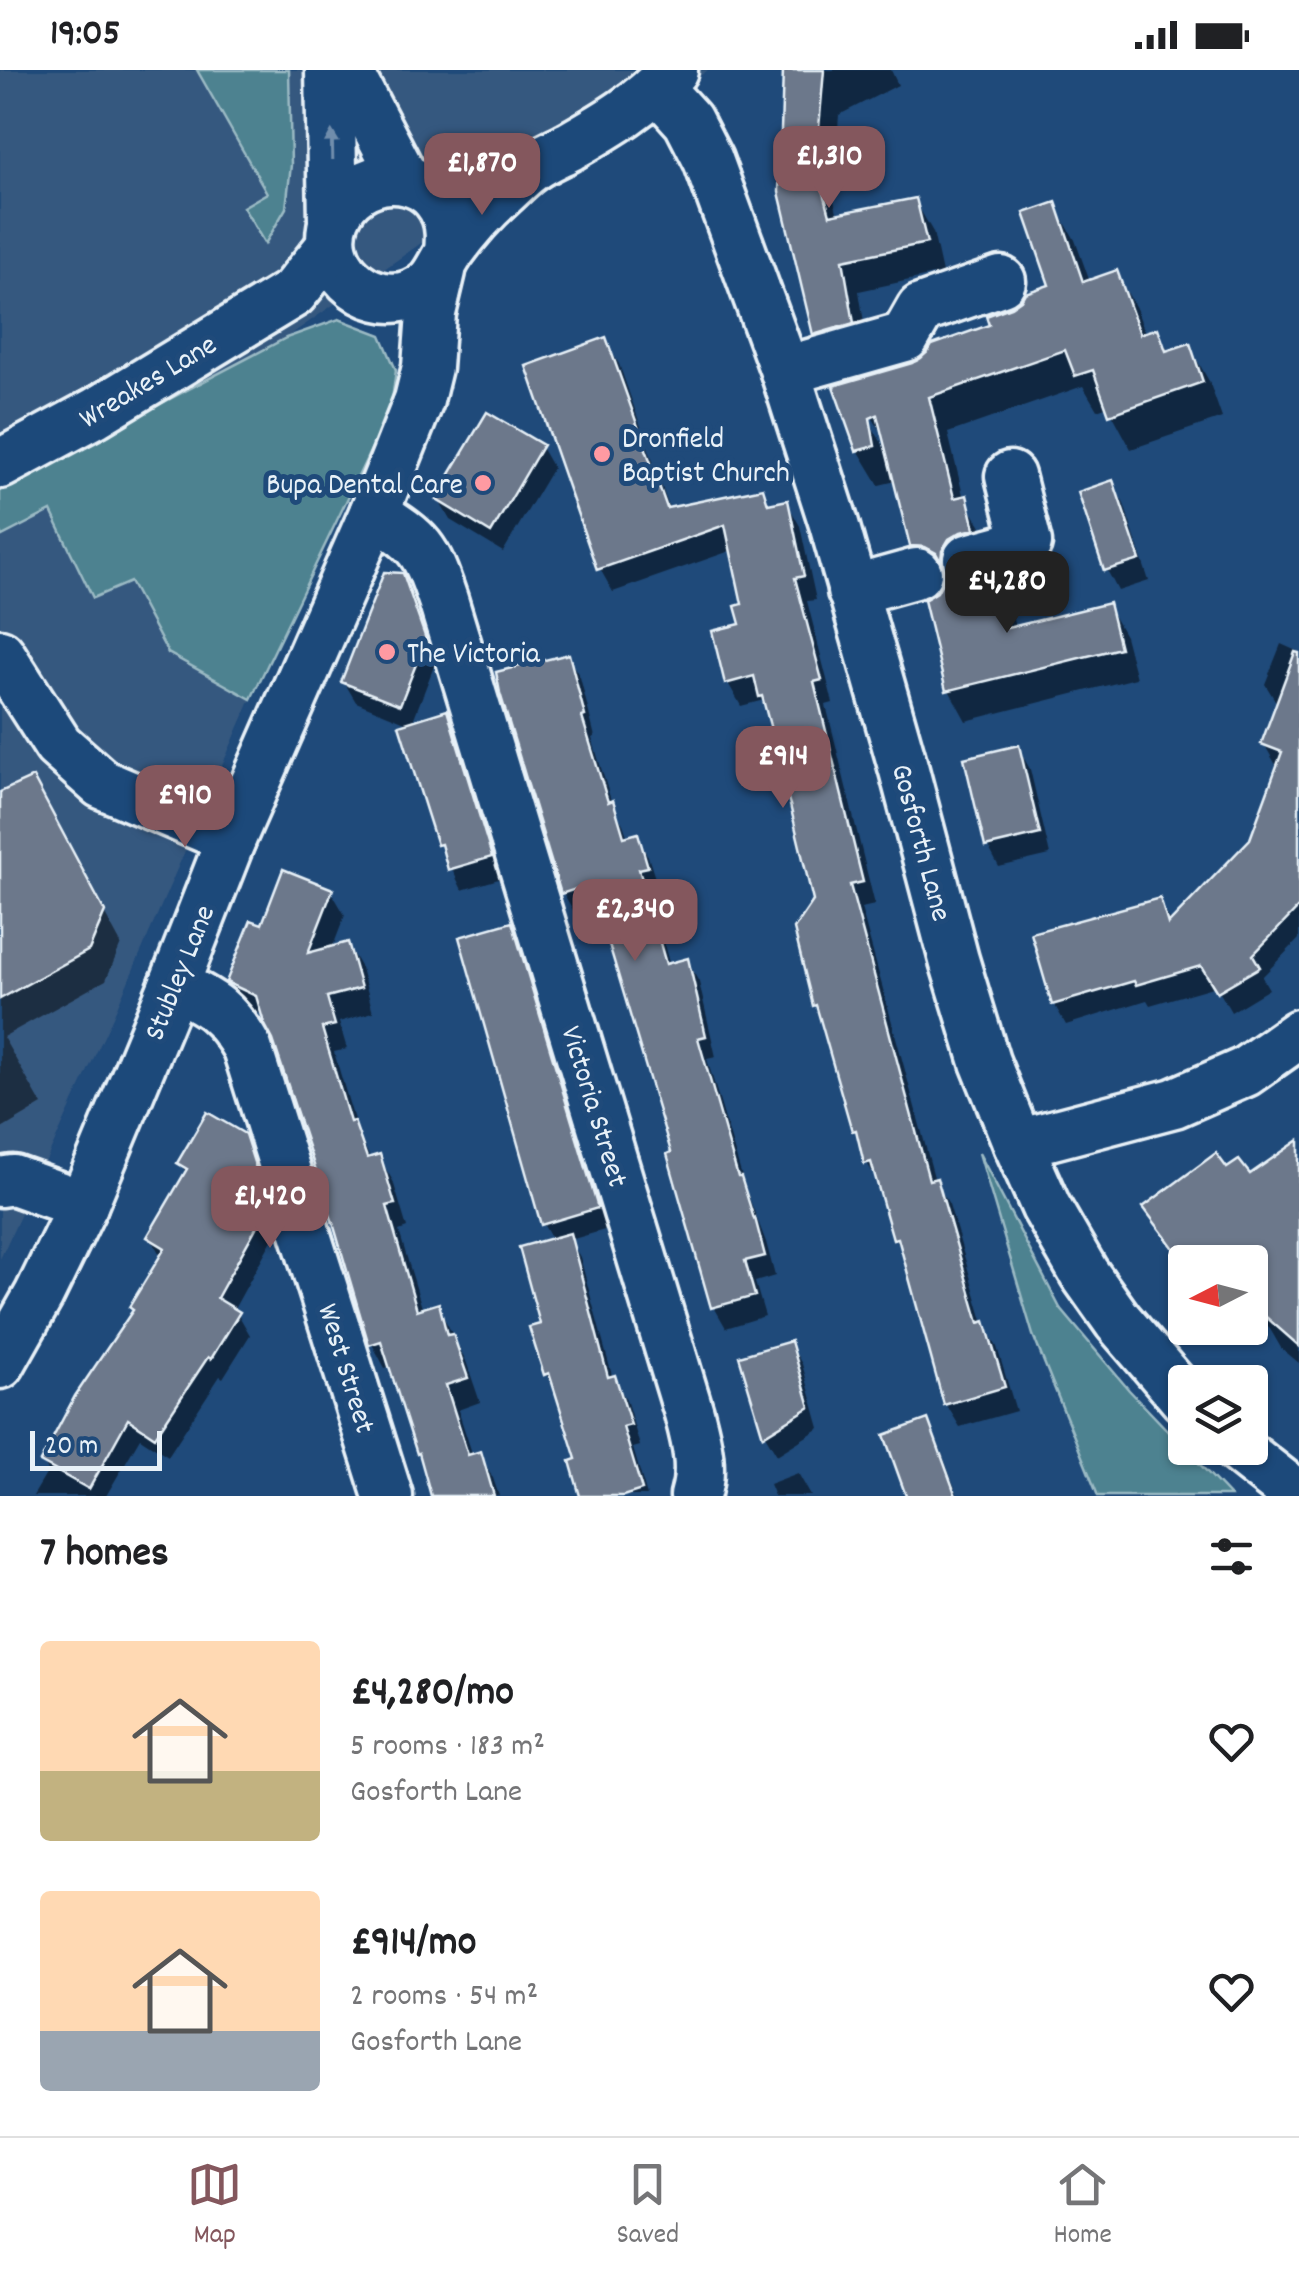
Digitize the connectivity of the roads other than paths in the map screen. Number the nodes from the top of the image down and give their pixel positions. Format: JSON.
{"nodes":[{"id":1,"x":330,"y":70,"type":"edge"},
{"id":2,"x":347,"y":70,"type":"edge"},
{"id":3,"x":665,"y":79,"type":"edge"},
{"id":4,"x":530,"y":168,"type":"junction"},
{"id":5,"x":412,"y":183,"type":"junction"},
{"id":6,"x":347,"y":261,"type":"junction"},
{"id":7,"x":445,"y":262,"type":"junction"},
{"id":8,"x":1001,"y":281,"type":"dead end"},
{"id":9,"x":428,"y":350,"type":"junction"},
{"id":10,"x":785,"y":371,"type":"junction"},
{"id":11,"x":0,"y":464,"type":"edge"},
{"id":12,"x":1010,"y":476,"type":"dead end"},
{"id":13,"x":374,"y":512,"type":"junction"},
{"id":14,"x":968,"y":559,"type":"dead end"},
{"id":15,"x":917,"y":573,"type":"dead end"},
{"id":16,"x":852,"y":591,"type":"junction"},
{"id":17,"x":0,"y":654,"type":"edge"},
{"id":18,"x":231,"y":839,"type":"junction"},
{"id":19,"x":174,"y":985,"type":"junction"},
{"id":20,"x":1299,"y":1034,"type":"edge"},
{"id":21,"x":1018,"y":1144,"type":"junction"},
{"id":22,"x":0,"y":1182,"type":"edge"},
{"id":23,"x":83,"y":1205,"type":"junction"},
{"id":24,"x":0,"y":1364,"type":"edge"},
{"id":25,"x":1168,"y":1379,"type":"edge"},
{"id":26,"x":1259,"y":1465,"type":"edge"},
{"id":27,"x":388,"y":1496,"type":"edge"},
{"id":28,"x":695,"y":1496,"type":"edge"},
{"id":29,"x":1298,"y":1496,"type":"edge"}],
"edges":[{"from":6,"to":1,"type":"street","one_way":true},
{"from":2,"to":5,"type":"street"},
{"from":3,"to":4,"type":"street","name":"Wreakes Lane"},
{"from":3,"to":10,"type":"street","name":"Gosforth Lane"},
{"from":4,"to":5,"type":"street","name":"Wreakes Lane"},
{"from":4,"to":7,"type":"street","name":"Wreakes Lane"},
{"from":5,"to":6,"type":"street","name":"Wreakes Lane"},
{"from":5,"to":7,"type":"street"},
{"from":6,"to":7,"type":"street","name":"Wreakes Lane"},
{"from":6,"to":9,"type":"street"},
{"from":6,"to":11,"type":"street","name":"Wreakes Lane"},
{"from":7,"to":9,"type":"street","name":"Stubley Lane"},
{"from":8,"to":10,"type":"street"},
{"from":9,"to":13,"type":"street","name":"Stubley Lane"},
{"from":10,"to":16,"type":"street","name":"Gosforth Lane"},
{"from":12,"to":14,"type":"street"},
{"from":13,"to":18,"type":"street","name":"Stubley Lane"},
{"from":13,"to":28,"type":"street","name":"Victoria Street"},
{"from":15,"to":16,"type":"street"},
{"from":16,"to":21,"type":"street","name":"Gosforth Lane"},
{"from":17,"to":18,"type":"street"},
{"from":18,"to":19,"type":"street","name":"Stubley Lane"},
{"from":19,"to":23,"type":"street","name":"Stubley Lane"},
{"from":19,"to":27,"type":"street","name":"West Street"},
{"from":20,"to":21,"type":"street"},
{"from":21,"to":25,"type":"street","name":"Gosforth Lane"},
{"from":22,"to":23,"type":"street"},
{"from":23,"to":24,"type":"street","name":"Stubley Lane"},
{"from":26,"to":29,"type":"street"}]}
